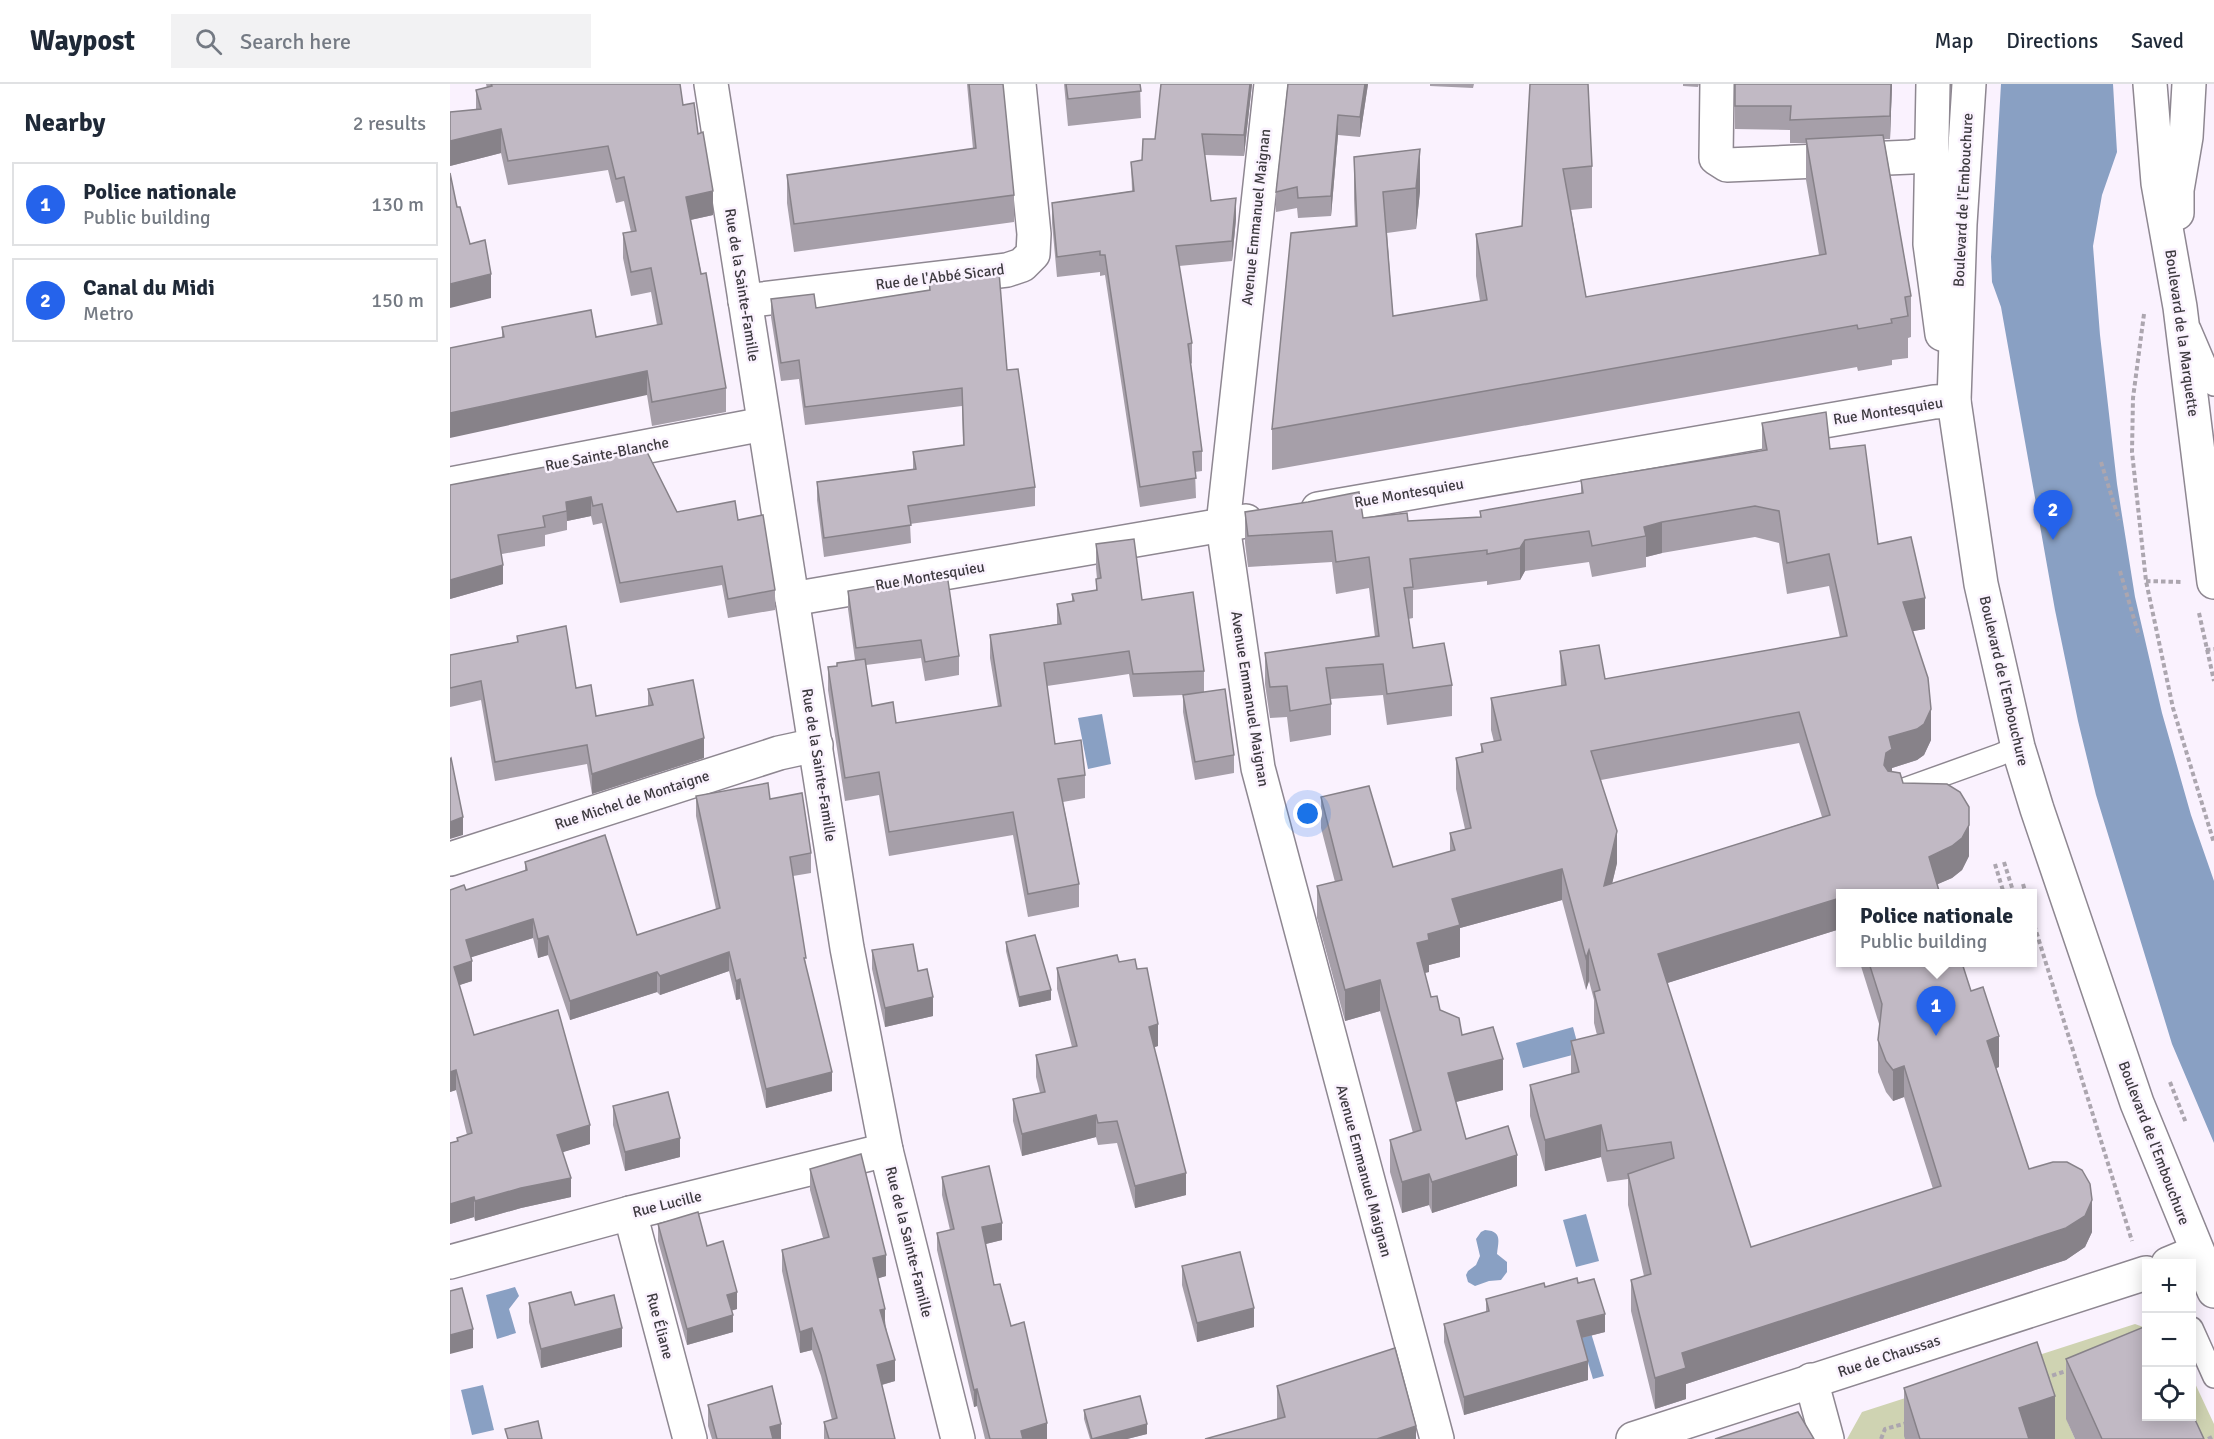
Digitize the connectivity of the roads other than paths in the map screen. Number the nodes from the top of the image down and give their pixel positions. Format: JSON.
{"nodes":[{"id":1,"x":711,"y":84,"type":"edge"},
{"id":2,"x":1018,"y":84,"type":"edge"},
{"id":3,"x":1271,"y":84,"type":"edge"},
{"id":4,"x":1718,"y":84,"type":"edge"},
{"id":5,"x":1934,"y":84,"type":"edge"},
{"id":6,"x":1969,"y":84,"type":"edge"},
{"id":7,"x":2150,"y":84,"type":"edge"},
{"id":8,"x":2189,"y":84,"type":"edge"},
{"id":9,"x":1932,"y":153,"type":"junction"},
{"id":10,"x":745,"y":301,"type":"junction"},
{"id":11,"x":2180,"y":307,"type":"junction"},
{"id":12,"x":2214,"y":385,"type":"edge"},
{"id":13,"x":1954,"y":401,"type":"junction"},
{"id":14,"x":764,"y":424,"type":"junction"},
{"id":15,"x":450,"y":484,"type":"edge"},
{"id":16,"x":1223,"y":525,"type":"junction"},
{"id":17,"x":2206,"y":594,"type":"edge"},
{"id":18,"x":792,"y":599,"type":"junction"},
{"id":19,"x":816,"y":745,"type":"junction"},
{"id":20,"x":2018,"y":747,"type":"junction"},
{"id":21,"x":1896,"y":792,"type":"edge"},
{"id":22,"x":450,"y":859,"type":"edge"},
{"id":23,"x":886,"y":1150,"type":"junction"},
{"id":24,"x":630,"y":1213,"type":"junction"},
{"id":25,"x":2185,"y":1259,"type":"edge"},
{"id":26,"x":2140,"y":1260,"type":"edge"},
{"id":27,"x":450,"y":1262,"type":"edge"},
{"id":28,"x":2196,"y":1272,"type":"edge"},
{"id":29,"x":2214,"y":1291,"type":"edge"},
{"id":30,"x":2196,"y":1337,"type":"edge"},
{"id":31,"x":2214,"y":1377,"type":"edge"},
{"id":32,"x":1811,"y":1380,"type":"junction"},
{"id":33,"x":690,"y":1439,"type":"edge"},
{"id":34,"x":958,"y":1439,"type":"edge"},
{"id":35,"x":1437,"y":1439,"type":"edge"},
{"id":36,"x":1633,"y":1439,"type":"edge"},
{"id":37,"x":1827,"y":1439,"type":"edge"}],
"edges":[{"from":1,"to":10,"type":"street","name":"Rue de la Sainte-Famille"},
{"from":2,"to":10,"type":"street","name":"Rue de l'Abbé Sicard"},
{"from":3,"to":16,"type":"street","name":"Avenue Emmanuel Maignan"},
{"from":4,"to":9,"type":"street"},
{"from":5,"to":9,"type":"street"},
{"from":6,"to":13,"type":"street","name":"Boulevard de l'Embouchure"},
{"from":7,"to":11,"type":"street","name":"Boulevard de la Marquette"},
{"from":8,"to":11,"type":"street"},
{"from":9,"to":13,"type":"street"},
{"from":10,"to":14,"type":"street","name":"Rue de la Sainte-Famille"},
{"from":11,"to":12,"type":"lane"},
{"from":11,"to":17,"type":"street","name":"Boulevard de la Marquette"},
{"from":13,"to":16,"type":"street","name":"Rue Montesquieu"},
{"from":13,"to":20,"type":"street","name":"Boulevard de l'Embouchure"},
{"from":14,"to":15,"type":"street","name":"Rue Sainte-Blanche"},
{"from":14,"to":18,"type":"street","name":"Rue de la Sainte-Famille"},
{"from":16,"to":18,"type":"street","name":"Rue Montesquieu"},
{"from":16,"to":35,"type":"street","name":"Avenue Emmanuel Maignan"},
{"from":18,"to":19,"type":"street","name":"Rue de la Sainte-Famille"},
{"from":19,"to":22,"type":"street","name":"Rue Michel de Montaigne"},
{"from":19,"to":23,"type":"street","name":"Rue de la Sainte-Famille"},
{"from":20,"to":21,"type":"lane"},
{"from":20,"to":25,"type":"street","name":"Boulevard de l'Embouchure"},
{"from":23,"to":24,"type":"street","name":"Rue Lucille"},
{"from":23,"to":34,"type":"street","name":"Rue de la Sainte-Famille"},
{"from":24,"to":27,"type":"street","name":"Rue Lucille"},
{"from":24,"to":33,"type":"street","name":"Rue Éliane"},
{"from":26,"to":32,"type":"street","name":"Rue de Chaussas"},
{"from":28,"to":29,"type":"street","name":"Boulevard de l'Embouchure"},
{"from":30,"to":31,"type":"lane"},
{"from":32,"to":36,"type":"street","name":"Rue de Chaussas"},
{"from":32,"to":37,"type":"street"}]}
